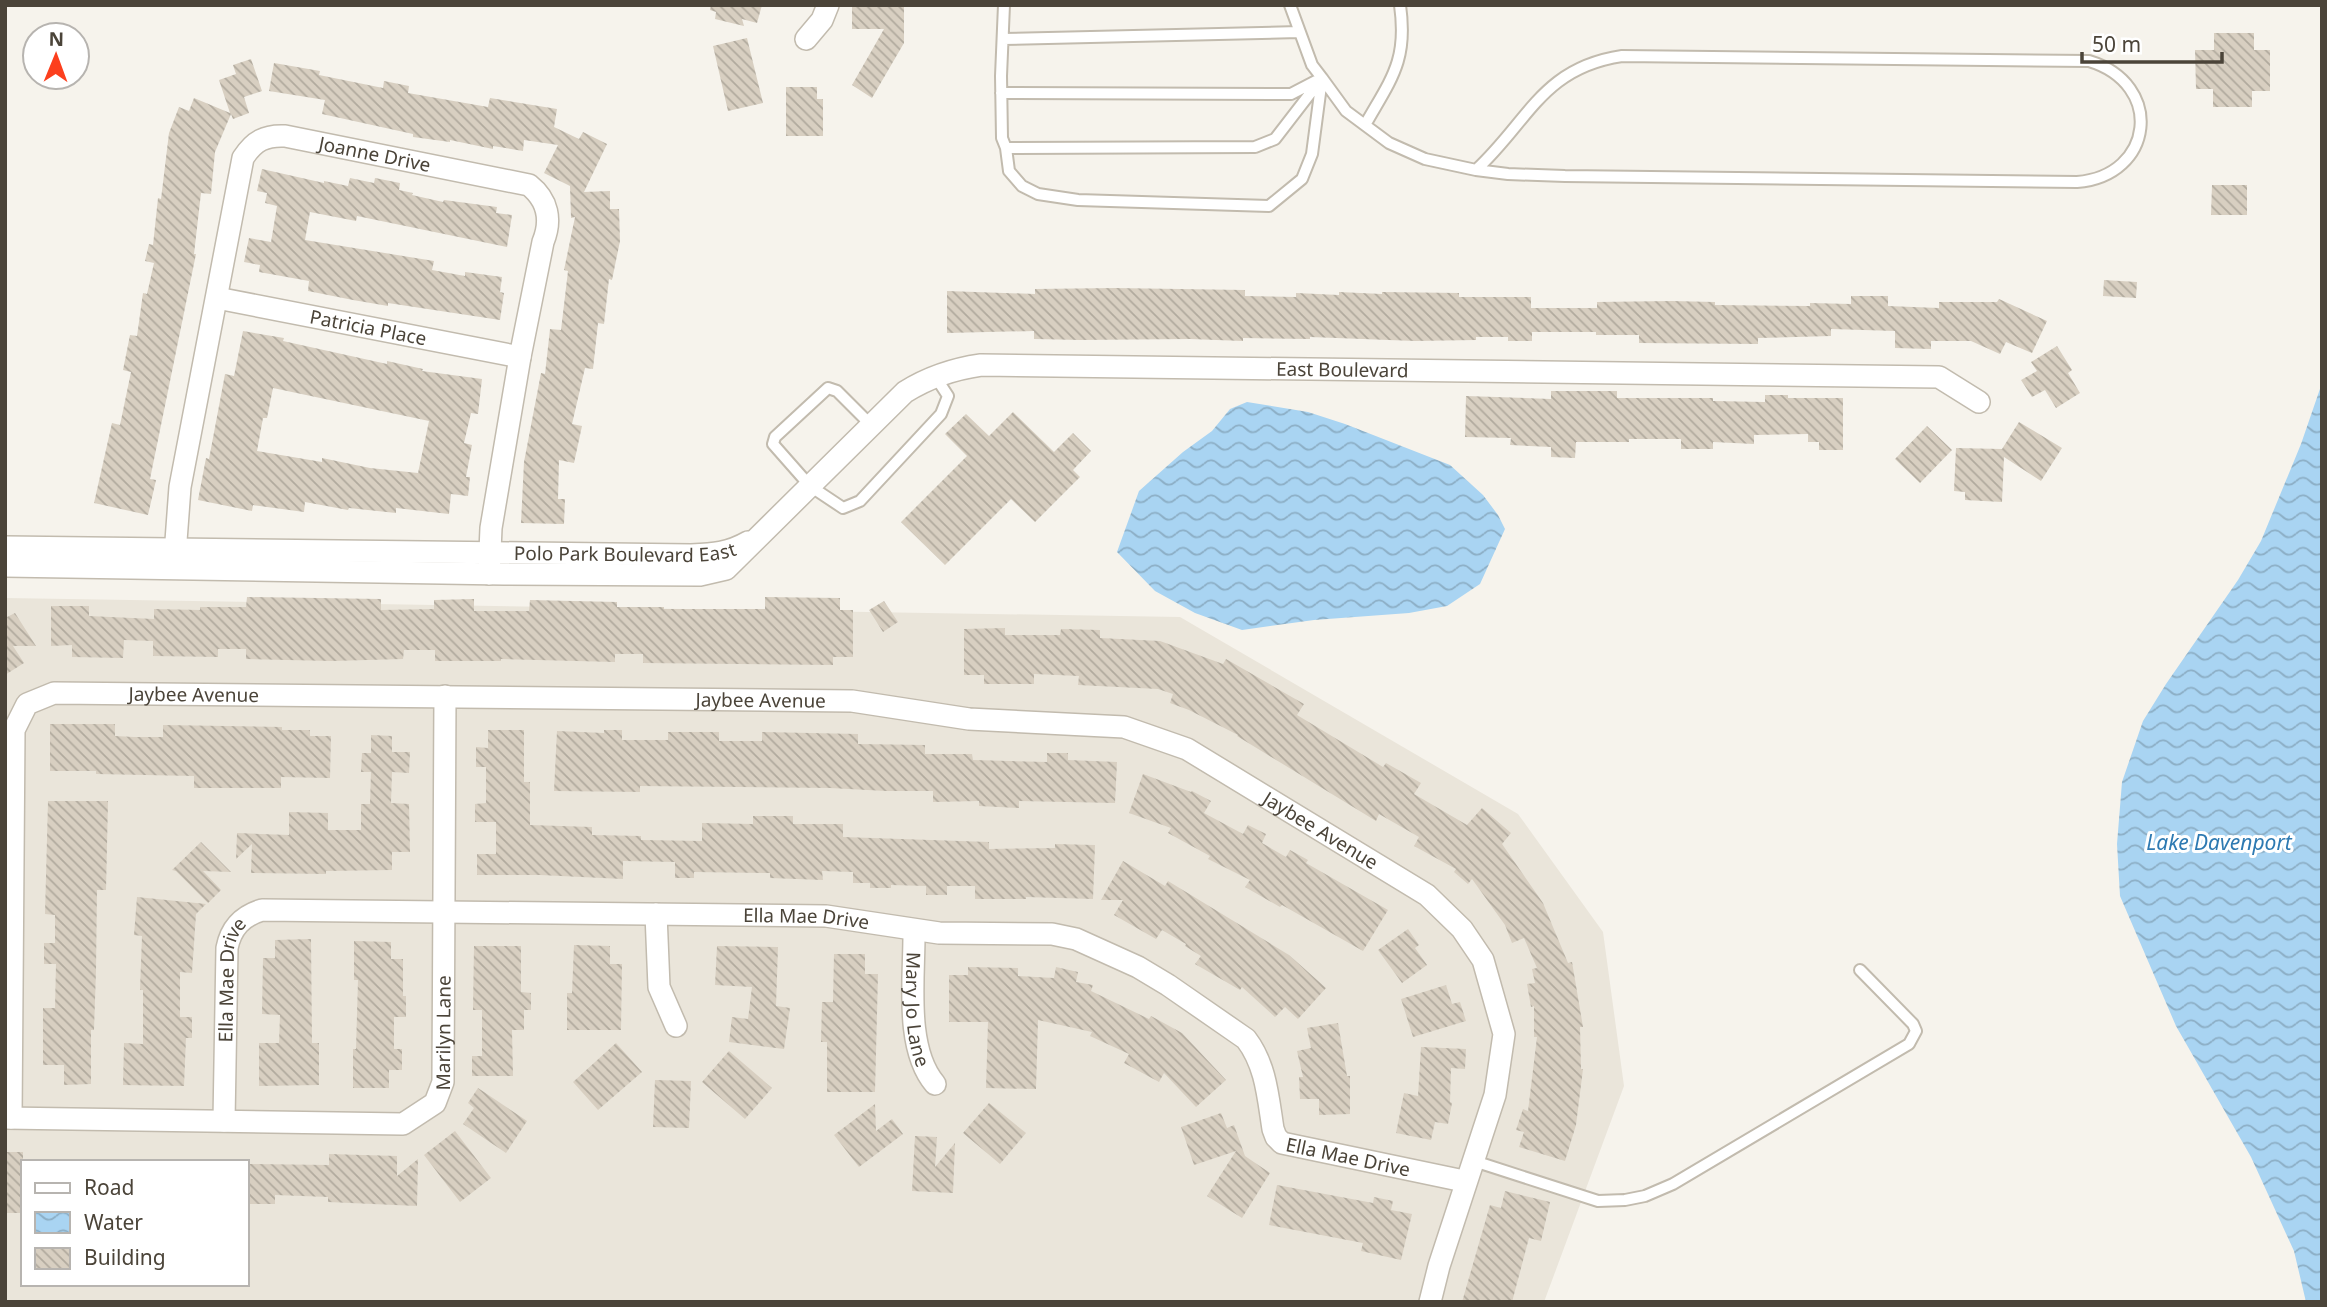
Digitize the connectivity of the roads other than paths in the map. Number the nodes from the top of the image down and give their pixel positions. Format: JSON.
{"nodes":[{"id":1,"x":828,"y":5,"type":"edge"},
{"id":2,"x":1004,"y":5,"type":"edge"},
{"id":3,"x":1290,"y":5,"type":"edge"},
{"id":4,"x":1400,"y":5,"type":"edge"},
{"id":5,"x":1299,"y":32,"type":"junction"},
{"id":6,"x":1003,"y":38,"type":"junction"},
{"id":7,"x":806,"y":39,"type":"dead end"},
{"id":8,"x":1322,"y":78,"type":"junction"},
{"id":9,"x":1001,"y":93,"type":"junction"},
{"id":10,"x":1365,"y":125,"type":"junction"},
{"id":11,"x":1006,"y":148,"type":"junction"},
{"id":12,"x":1476,"y":170,"type":"junction"},
{"id":13,"x":217,"y":298,"type":"junction"},
{"id":14,"x":520,"y":357,"type":"junction"},
{"id":15,"x":935,"y":376,"type":"junction"},
{"id":16,"x":1979,"y":402,"type":"dead end"},
{"id":17,"x":872,"y":426,"type":"junction"},
{"id":18,"x":810,"y":486,"type":"junction"},
{"id":19,"x":762,"y":534,"type":"joint"},
{"id":20,"x":5,"y":547,"type":"edge"},
{"id":21,"x":175,"y":558,"type":"junction"},
{"id":22,"x":490,"y":564,"type":"junction"},
{"id":23,"x":5,"y":566,"type":"edge"},
{"id":24,"x":445,"y":696,"type":"junction"},
{"id":25,"x":443,"y":911,"type":"junction"},
{"id":26,"x":656,"y":914,"type":"junction"},
{"id":27,"x":916,"y":930,"type":"junction"},
{"id":28,"x":1860,"y":970,"type":"dead end"},
{"id":29,"x":676,"y":1026,"type":"dead end"},
{"id":30,"x":935,"y":1084,"type":"dead end"},
{"id":31,"x":8,"y":1118,"type":"edge"},
{"id":32,"x":224,"y":1121,"type":"junction"},
{"id":33,"x":1474,"y":1161,"type":"junction"},
{"id":34,"x":1465,"y":1185,"type":"junction"},
{"id":35,"x":1430,"y":1302,"type":"edge"}],
"edges":[{"from":1,"to":7,"type":"street"},
{"from":2,"to":6,"type":"lane"},
{"from":3,"to":5,"type":"lane"},
{"from":4,"to":10,"type":"lane"},
{"from":5,"to":6,"type":"lane"},
{"from":5,"to":8,"type":"lane"},
{"from":6,"to":9,"type":"lane"},
{"from":8,"to":9,"type":"lane"},
{"from":8,"to":10,"type":"lane"},
{"from":8,"to":11,"type":"lane"},
{"from":8,"to":11,"type":"lane"},
{"from":9,"to":11,"type":"lane"},
{"from":10,"to":12,"type":"lane"},
{"from":12,"to":12,"type":"lane"},
{"from":13,"to":14,"type":"street","name":"Patricia Place"},
{"from":13,"to":14,"type":"street","name":"Joanne Drive"},
{"from":13,"to":21,"type":"street","name":"Joanne Drive"},
{"from":14,"to":22,"type":"street","name":"Joanne Drive"},
{"from":15,"to":16,"type":"street","name":"East Boulevard"},
{"from":15,"to":17,"type":"street","name":"East Boulevard"},
{"from":15,"to":18,"type":"lane"},
{"from":17,"to":18,"type":"street","name":"East Boulevard"},
{"from":17,"to":18,"type":"lane"},
{"from":18,"to":19,"type":"street","name":"East Boulevard"},
{"from":19,"to":22,"type":"street","name":"Polo Park Boulevard East"},
{"from":20,"to":21,"type":"street","name":"Polo Park Boulevard East"},
{"from":21,"to":22,"type":"street","name":"Polo Park Boulevard East"},
{"from":21,"to":23,"type":"street","name":"Polo Park Boulevard East"},
{"from":24,"to":25,"type":"street","name":"Marilyn Lane"},
{"from":24,"to":31,"type":"street","name":"Jaybee Avenue"},
{"from":24,"to":33,"type":"street","name":"Jaybee Avenue"},
{"from":25,"to":26,"type":"street","name":"Ella Mae Drive"},
{"from":25,"to":32,"type":"street","name":"Ella Mae Drive"},
{"from":25,"to":32,"type":"street","name":"Marilyn Lane"},
{"from":26,"to":27,"type":"street","name":"Ella Mae Drive"},
{"from":26,"to":29,"type":"street"},
{"from":27,"to":30,"type":"street","name":"Mary Jo Lane"},
{"from":27,"to":34,"type":"street","name":"Ella Mae Drive"},
{"from":28,"to":33,"type":"lane"},
{"from":31,"to":32,"type":"street","name":"Marilyn Lane"},
{"from":33,"to":34,"type":"street","name":"Jaybee Avenue"},
{"from":34,"to":35,"type":"street","name":"Jaybee Avenue"}]}
